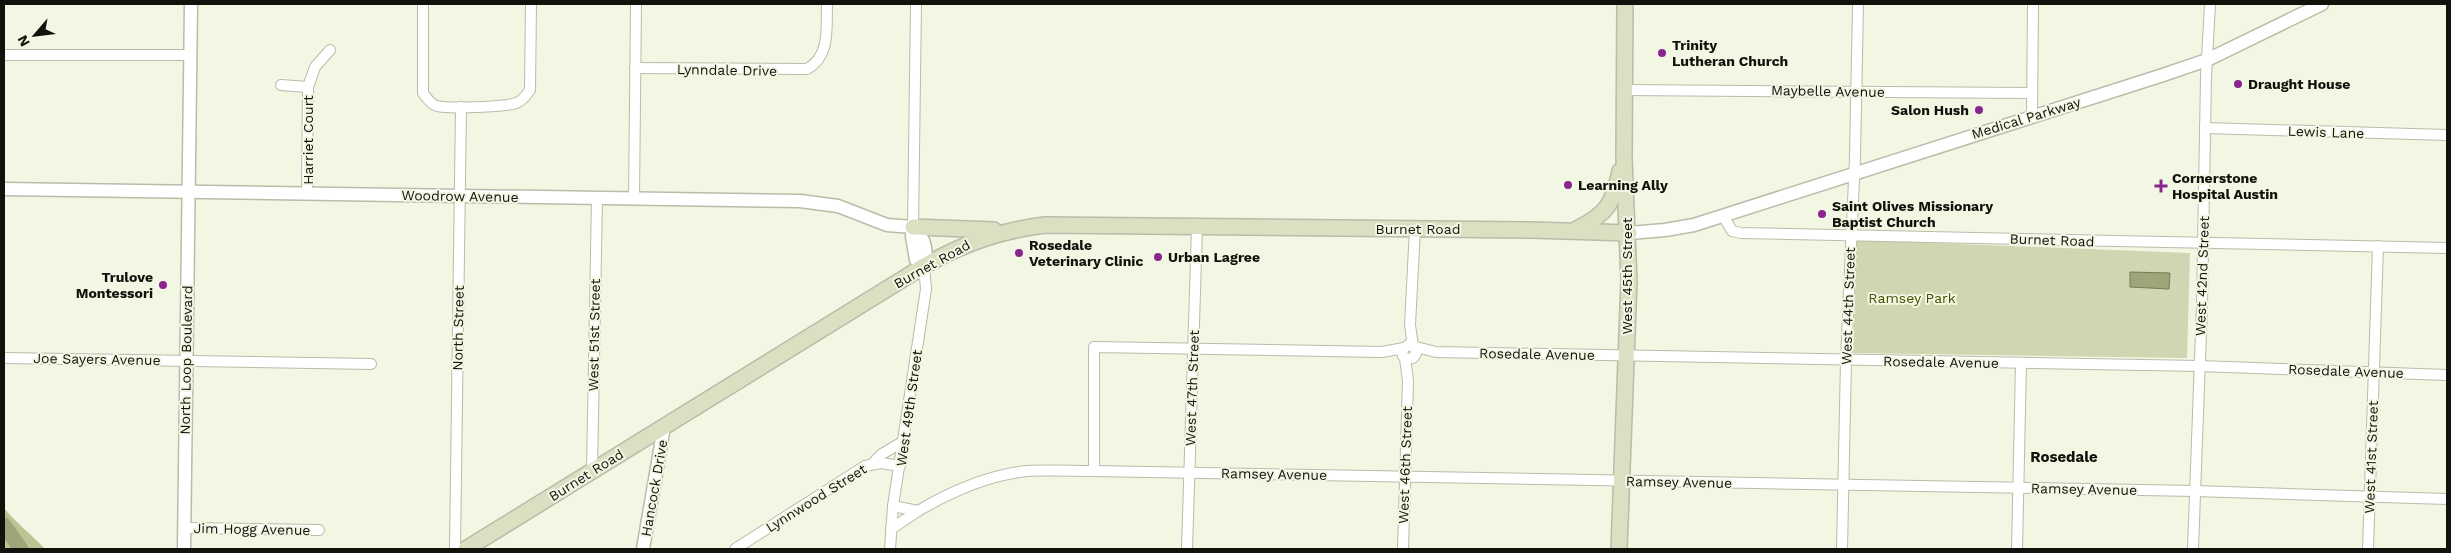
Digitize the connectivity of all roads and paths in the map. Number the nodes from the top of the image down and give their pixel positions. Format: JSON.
{"nodes":[{"id":1,"x":191,"y":4,"type":"edge"},
{"id":2,"x":423,"y":4,"type":"edge"},
{"id":3,"x":531,"y":4,"type":"edge"},
{"id":4,"x":636,"y":4,"type":"edge"},
{"id":5,"x":827,"y":4,"type":"edge"},
{"id":6,"x":916,"y":4,"type":"edge"},
{"id":7,"x":1625,"y":4,"type":"edge"},
{"id":8,"x":1858,"y":4,"type":"edge"},
{"id":9,"x":2032,"y":4,"type":"edge"},
{"id":10,"x":2210,"y":4,"type":"edge"},
{"id":11,"x":2322,"y":4,"type":"edge"},
{"id":12,"x":330,"y":50,"type":"dead end"},
{"id":13,"x":4,"y":55,"type":"edge"},
{"id":14,"x":190,"y":55,"type":"junction"},
{"id":15,"x":2207,"y":60,"type":"junction"},
{"id":16,"x":635,"y":68,"type":"junction"},
{"id":17,"x":281,"y":85,"type":"dead end"},
{"id":18,"x":308,"y":87,"type":"junction"},
{"id":19,"x":1624,"y":90,"type":"junction"},
{"id":20,"x":1856,"y":92,"type":"junction"},
{"id":21,"x":2031,"y":93,"type":"junction"},
{"id":22,"x":461,"y":107,"type":"junction"},
{"id":23,"x":2032,"y":116,"type":"junction"},
{"id":24,"x":2205,"y":128,"type":"junction"},
{"id":25,"x":2447,"y":135,"type":"edge"},
{"id":26,"x":1624,"y":158,"type":"junction"},
{"id":27,"x":1854,"y":172,"type":"junction"},
{"id":28,"x":4,"y":189,"type":"edge"},
{"id":29,"x":188,"y":192,"type":"junction"},
{"id":30,"x":307,"y":194,"type":"junction"},
{"id":31,"x":460,"y":196,"type":"junction"},
{"id":32,"x":597,"y":198,"type":"junction"},
{"id":33,"x":634,"y":199,"type":"junction"},
{"id":34,"x":1723,"y":215,"type":"junction"},
{"id":35,"x":913,"y":227,"type":"junction"},
{"id":36,"x":1197,"y":227,"type":"junction"},
{"id":37,"x":1415,"y":229,"type":"junction"},
{"id":38,"x":1005,"y":230,"type":"junction"},
{"id":39,"x":1574,"y":230,"type":"junction"},
{"id":40,"x":1629,"y":233,"type":"junction"},
{"id":41,"x":1852,"y":234,"type":"junction"},
{"id":42,"x":2203,"y":242,"type":"junction"},
{"id":43,"x":2378,"y":246,"type":"junction"},
{"id":44,"x":2447,"y":248,"type":"edge"},
{"id":45,"x":924,"y":266,"type":"junction"},
{"id":46,"x":1194,"y":349,"type":"junction"},
{"id":47,"x":1409,"y":352,"type":"junction"},
{"id":48,"x":1626,"y":356,"type":"junction"},
{"id":49,"x":4,"y":358,"type":"edge"},
{"id":50,"x":1846,"y":360,"type":"junction"},
{"id":51,"x":186,"y":361,"type":"junction"},
{"id":52,"x":2020,"y":363,"type":"junction"},
{"id":53,"x":371,"y":364,"type":"dead end"},
{"id":54,"x":2199,"y":366,"type":"junction"},
{"id":55,"x":2373,"y":372,"type":"junction"},
{"id":56,"x":2447,"y":375,"type":"edge"},
{"id":57,"x":664,"y":427,"type":"junction"},
{"id":58,"x":904,"y":441,"type":"junction"},
{"id":59,"x":873,"y":464,"type":"junction"},
{"id":60,"x":900,"y":466,"type":"junction"},
{"id":61,"x":592,"y":471,"type":"junction"},
{"id":62,"x":1094,"y":471,"type":"junction"},
{"id":63,"x":1189,"y":473,"type":"junction"},
{"id":64,"x":1405,"y":477,"type":"junction"},
{"id":65,"x":1622,"y":480,"type":"junction"},
{"id":66,"x":1843,"y":486,"type":"junction"},
{"id":67,"x":2018,"y":488,"type":"junction"},
{"id":68,"x":2195,"y":491,"type":"junction"},
{"id":69,"x":2370,"y":497,"type":"junction"},
{"id":70,"x":2447,"y":499,"type":"edge"},
{"id":71,"x":893,"y":506,"type":"junction"},
{"id":72,"x":918,"y":511,"type":"junction"},
{"id":73,"x":184,"y":528,"type":"junction"},
{"id":74,"x":892,"y":529,"type":"junction"},
{"id":75,"x":319,"y":530,"type":"dead end"},
{"id":76,"x":887,"y":548,"type":"edge"},
{"id":77,"x":184,"y":549,"type":"edge"},
{"id":78,"x":456,"y":549,"type":"edge"},
{"id":79,"x":466,"y":549,"type":"edge"},
{"id":80,"x":643,"y":549,"type":"edge"},
{"id":81,"x":734,"y":549,"type":"edge"},
{"id":82,"x":1187,"y":549,"type":"edge"},
{"id":83,"x":1403,"y":549,"type":"edge"},
{"id":84,"x":1619,"y":549,"type":"edge"},
{"id":85,"x":1842,"y":549,"type":"edge"},
{"id":86,"x":2016,"y":549,"type":"edge"},
{"id":87,"x":2193,"y":549,"type":"edge"},
{"id":88,"x":2368,"y":549,"type":"edge"}],
"edges":[{"from":1,"to":14,"type":"street","name":"North Loop Boulevard"},
{"from":2,"to":22,"type":"street"},
{"from":3,"to":22,"type":"street"},
{"from":4,"to":16,"type":"street"},
{"from":5,"to":16,"type":"street","name":"Lynndale Drive"},
{"from":6,"to":35,"type":"street","name":"West 49th Street"},
{"from":7,"to":19,"type":"main road","name":"West 45th Street"},
{"from":8,"to":20,"type":"street","name":"West 44th Street"},
{"from":9,"to":21,"type":"street"},
{"from":10,"to":15,"type":"street","name":"West 42nd Street"},
{"from":11,"to":15,"type":"street","name":"Medical Parkway"},
{"from":12,"to":18,"type":"street","name":"Harriet Court"},
{"from":13,"to":14,"type":"street"},
{"from":14,"to":29,"type":"street","name":"North Loop Boulevard"},
{"from":15,"to":23,"type":"street","name":"Medical Parkway"},
{"from":15,"to":24,"type":"street","name":"West 42nd Street"},
{"from":16,"to":33,"type":"street"},
{"from":17,"to":18,"type":"street","name":"Harriet Court"},
{"from":18,"to":30,"type":"street","name":"Harriet Court"},
{"from":19,"to":20,"type":"street","name":"Maybelle Avenue"},
{"from":19,"to":26,"type":"main road","name":"West 45th Street"},
{"from":20,"to":21,"type":"street","name":"Maybelle Avenue"},
{"from":20,"to":27,"type":"street","name":"West 44th Street"},
{"from":21,"to":23,"type":"street"},
{"from":22,"to":31,"type":"street","name":"North Street"},
{"from":23,"to":27,"type":"street","name":"Medical Parkway"},
{"from":24,"to":25,"type":"street","name":"Lewis Lane"},
{"from":24,"to":42,"type":"street","name":"West 42nd Street"},
{"from":26,"to":39,"type":"main road"},
{"from":26,"to":40,"type":"main road","name":"West 45th Street"},
{"from":27,"to":34,"type":"street","name":"Medical Parkway"},
{"from":27,"to":41,"type":"street","name":"West 44th Street"},
{"from":28,"to":29,"type":"street","name":"Woodrow Avenue"},
{"from":29,"to":30,"type":"street","name":"Woodrow Avenue"},
{"from":29,"to":51,"type":"street","name":"North Loop Boulevard"},
{"from":30,"to":31,"type":"street","name":"Woodrow Avenue"},
{"from":31,"to":32,"type":"street","name":"Woodrow Avenue"},
{"from":31,"to":78,"type":"street","name":"North Street"},
{"from":32,"to":33,"type":"street","name":"Woodrow Avenue"},
{"from":32,"to":61,"type":"street","name":"West 51st Street"},
{"from":33,"to":35,"type":"street","name":"Woodrow Avenue"},
{"from":34,"to":40,"type":"street","name":"Burnet Road"},
{"from":34,"to":41,"type":"street","name":"Burnet Road"},
{"from":35,"to":38,"type":"main road"},
{"from":35,"to":45,"type":"street","name":"West 49th Street"},
{"from":36,"to":37,"type":"main road","name":"Burnet Road"},
{"from":36,"to":38,"type":"main road","name":"Burnet Road"},
{"from":36,"to":46,"type":"street","name":"West 47th Street"},
{"from":37,"to":39,"type":"main road","name":"Burnet Road"},
{"from":37,"to":47,"type":"street","name":"West 46th Street"},
{"from":38,"to":45,"type":"main road","name":"Burnet Road"},
{"from":39,"to":40,"type":"main road","name":"Burnet Road"},
{"from":40,"to":48,"type":"main road","name":"West 45th Street"},
{"from":41,"to":42,"type":"street","name":"Burnet Road"},
{"from":41,"to":50,"type":"street","name":"West 44th Street"},
{"from":42,"to":43,"type":"street","name":"Burnet Road"},
{"from":42,"to":54,"type":"street","name":"West 42nd Street"},
{"from":43,"to":44,"type":"street","name":"Burnet Road"},
{"from":43,"to":55,"type":"street","name":"West 41st Street"},
{"from":45,"to":57,"type":"main road","name":"Burnet Road"},
{"from":45,"to":58,"type":"street","name":"West 49th Street"},
{"from":46,"to":47,"type":"street","name":"Rosedale Avenue"},
{"from":46,"to":62,"type":"street","name":"Rosedale Avenue"},
{"from":46,"to":63,"type":"street","name":"West 47th Street"},
{"from":47,"to":48,"type":"street","name":"Rosedale Avenue"},
{"from":47,"to":64,"type":"street","name":"West 46th Street"},
{"from":48,"to":50,"type":"street","name":"Rosedale Avenue"},
{"from":48,"to":65,"type":"main road","name":"West 45th Street"},
{"from":49,"to":51,"type":"street","name":"Joe Sayers Avenue"},
{"from":50,"to":52,"type":"street","name":"Rosedale Avenue"},
{"from":50,"to":66,"type":"street","name":"West 44th Street"},
{"from":51,"to":53,"type":"street","name":"Joe Sayers Avenue"},
{"from":51,"to":73,"type":"street","name":"North Loop Boulevard"},
{"from":52,"to":54,"type":"street","name":"Rosedale Avenue"},
{"from":52,"to":67,"type":"street"},
{"from":54,"to":55,"type":"street","name":"Rosedale Avenue"},
{"from":54,"to":68,"type":"street","name":"West 42nd Street"},
{"from":55,"to":56,"type":"street","name":"Rosedale Avenue"},
{"from":55,"to":69,"type":"street","name":"West 41st Street"},
{"from":57,"to":61,"type":"main road","name":"Burnet Road"},
{"from":57,"to":80,"type":"street","name":"Hancock Drive"},
{"from":58,"to":59,"type":"street","name":"Lynnwood Street"},
{"from":58,"to":60,"type":"street","name":"West 49th Street"},
{"from":59,"to":60,"type":"street","name":"Lynnwood Street"},
{"from":59,"to":81,"type":"street","name":"Lynnwood Street"},
{"from":60,"to":71,"type":"street","name":"West 49th Street"},
{"from":61,"to":79,"type":"main road","name":"Burnet Road"},
{"from":62,"to":63,"type":"street","name":"Ramsey Avenue"},
{"from":62,"to":72,"type":"street","name":"Ramsey Avenue"},
{"from":63,"to":64,"type":"street","name":"Ramsey Avenue"},
{"from":63,"to":82,"type":"street","name":"West 47th Street"},
{"from":64,"to":65,"type":"street","name":"Ramsey Avenue"},
{"from":64,"to":83,"type":"street","name":"West 46th Street"},
{"from":65,"to":66,"type":"street","name":"Ramsey Avenue"},
{"from":65,"to":84,"type":"main road","name":"West 45th Street"},
{"from":66,"to":67,"type":"street","name":"Ramsey Avenue"},
{"from":66,"to":85,"type":"street","name":"West 44th Street"},
{"from":67,"to":68,"type":"street","name":"Ramsey Avenue"},
{"from":67,"to":86,"type":"street"},
{"from":68,"to":69,"type":"street","name":"Ramsey Avenue"},
{"from":68,"to":87,"type":"street","name":"West 42nd Street"},
{"from":69,"to":70,"type":"street","name":"Ramsey Avenue"},
{"from":69,"to":88,"type":"street","name":"West 41st Street"},
{"from":71,"to":72,"type":"street"},
{"from":71,"to":74,"type":"street","name":"West 49th Street"},
{"from":72,"to":74,"type":"street","name":"Ramsey Avenue"},
{"from":73,"to":75,"type":"street","name":"Jim Hogg Avenue"},
{"from":73,"to":77,"type":"street","name":"North Loop Boulevard"},
{"from":74,"to":76,"type":"street","name":"West 49th Street"}]}
